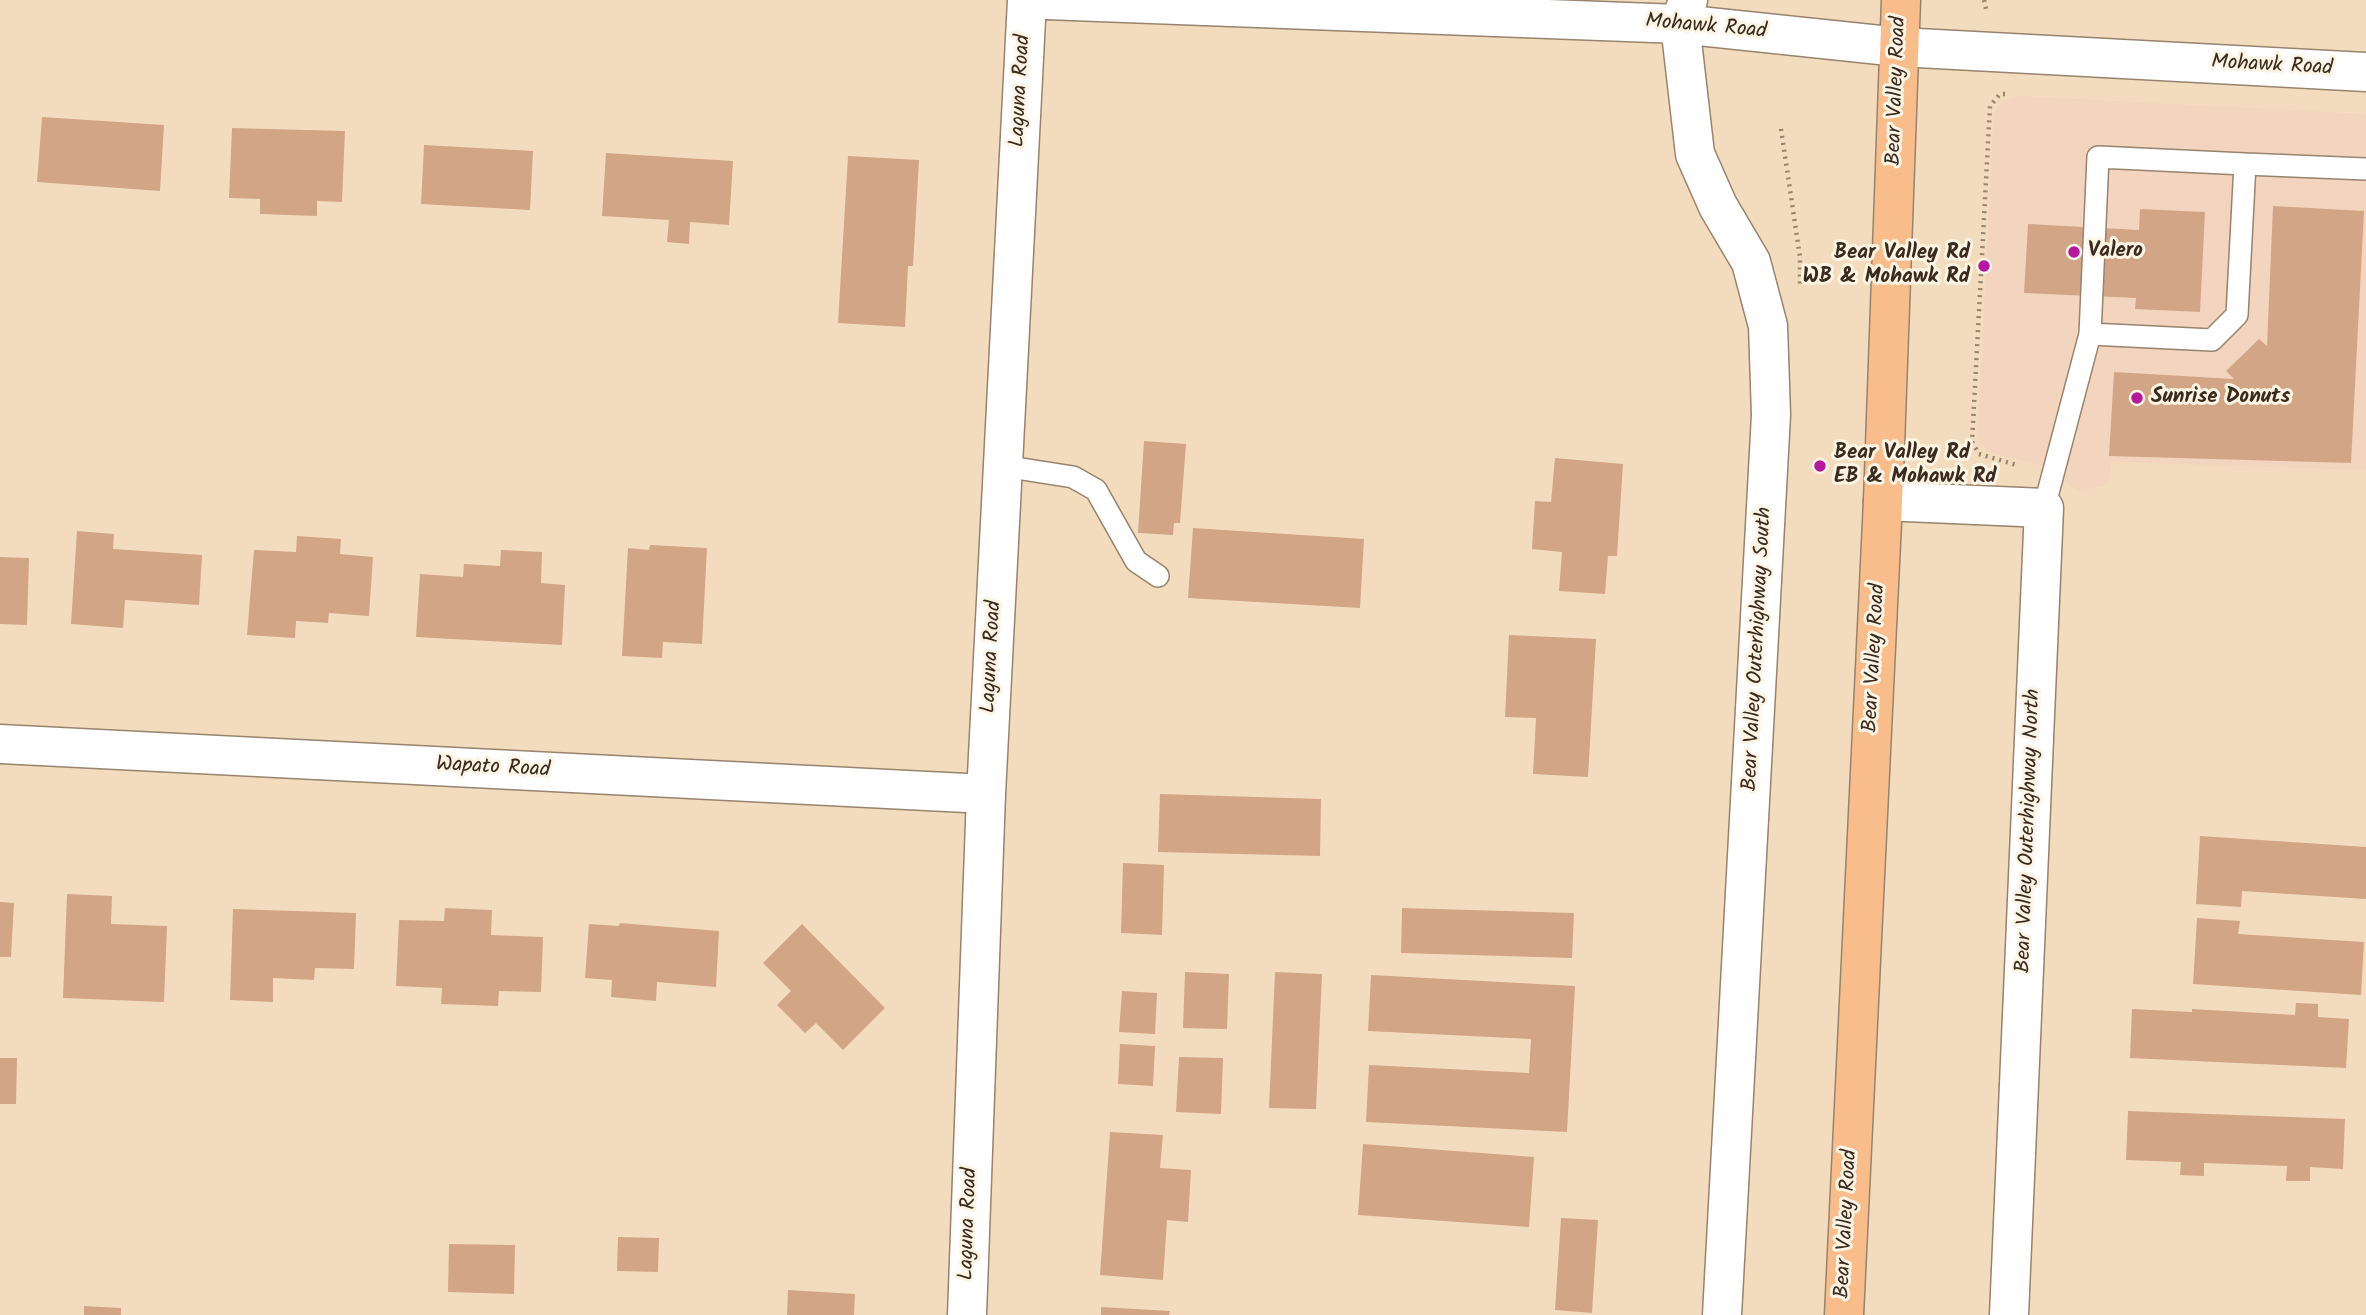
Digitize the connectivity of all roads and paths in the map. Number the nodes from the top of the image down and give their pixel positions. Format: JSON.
{"nodes":[{"id":1,"x":1027,"y":0,"type":"edge"},
{"id":2,"x":1046,"y":0,"type":"edge"},
{"id":3,"x":1902,"y":0,"type":"edge"},
{"id":4,"x":1379,"y":6,"type":"edge"},
{"id":5,"x":1684,"y":12,"type":"edge"},
{"id":6,"x":1899,"y":47,"type":"junction"},
{"id":7,"x":2366,"y":72,"type":"edge"},
{"id":8,"x":2245,"y":164,"type":"junction"},
{"id":9,"x":2366,"y":169,"type":"edge"},
{"id":10,"x":2090,"y":334,"type":"junction"},
{"id":11,"x":1003,"y":466,"type":"junction"},
{"id":12,"x":1883,"y":501,"type":"junction"},
{"id":13,"x":2044,"y":508,"type":"junction"},
{"id":14,"x":1158,"y":576,"type":"dead end"},
{"id":15,"x":0,"y":744,"type":"edge"},
{"id":16,"x":986,"y":794,"type":"junction"},
{"id":17,"x":967,"y":1315,"type":"edge"},
{"id":18,"x":1723,"y":1315,"type":"edge"},
{"id":19,"x":1844,"y":1315,"type":"edge"},
{"id":20,"x":2009,"y":1315,"type":"edge"}],
"edges":[{"from":1,"to":11,"type":"street","name":"Laguna Road"},
{"from":2,"to":4,"type":"street","name":"Mohawk Road"},
{"from":3,"to":6,"type":"main road","name":"Bear Valley Road"},
{"from":4,"to":5,"type":"street","name":"Mohawk Road"},
{"from":5,"to":6,"type":"street","name":"Mohawk Road"},
{"from":5,"to":18,"type":"street","name":"Bear Valley Outerhighway South"},
{"from":6,"to":7,"type":"street","name":"Mohawk Road"},
{"from":6,"to":12,"type":"main road","name":"Bear Valley Road"},
{"from":8,"to":9,"type":"lane"},
{"from":8,"to":10,"type":"lane"},
{"from":8,"to":10,"type":"lane"},
{"from":10,"to":13,"type":"lane"},
{"from":11,"to":14,"type":"lane"},
{"from":11,"to":16,"type":"street","name":"Laguna Road"},
{"from":12,"to":13,"type":"street"},
{"from":12,"to":19,"type":"main road","name":"Bear Valley Road"},
{"from":13,"to":20,"type":"street","name":"Bear Valley Outerhighway North"},
{"from":15,"to":16,"type":"street","name":"Wapato Road"},
{"from":16,"to":17,"type":"street","name":"Laguna Road"}]}
